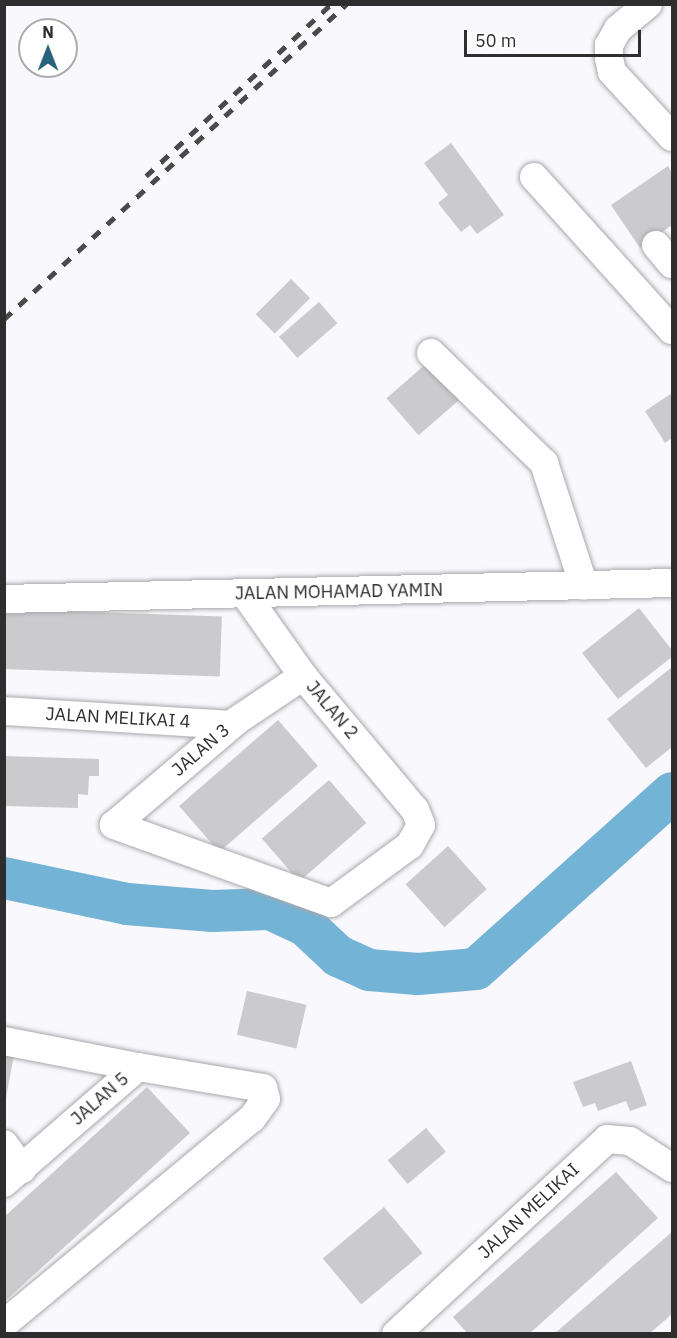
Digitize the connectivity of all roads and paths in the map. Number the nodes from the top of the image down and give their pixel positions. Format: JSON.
{"nodes":[{"id":1,"x":648,"y":4,"type":"edge"},
{"id":2,"x":672,"y":137,"type":"edge"},
{"id":3,"x":534,"y":177,"type":"dead end"},
{"id":4,"x":672,"y":330,"type":"edge"},
{"id":5,"x":430,"y":352,"type":"dead end"},
{"id":6,"x":672,"y":583,"type":"edge"},
{"id":7,"x":584,"y":586,"type":"junction"},
{"id":8,"x":245,"y":594,"type":"junction"},
{"id":9,"x":4,"y":599,"type":"edge"},
{"id":10,"x":303,"y":676,"type":"junction"},
{"id":11,"x":4,"y":711,"type":"edge"},
{"id":12,"x":231,"y":725,"type":"junction"},
{"id":13,"x":331,"y":903,"type":"joint"},
{"id":14,"x":4,"y":1041,"type":"edge"},
{"id":15,"x":138,"y":1067,"type":"junction"},
{"id":16,"x":4,"y":1144,"type":"edge"},
{"id":17,"x":672,"y":1168,"type":"edge"},
{"id":18,"x":13,"y":1176,"type":"edge"},
{"id":19,"x":4,"y":1324,"type":"edge"},
{"id":20,"x":396,"y":1334,"type":"edge"}],
"edges":[{"from":1,"to":2,"type":"street"},
{"from":3,"to":4,"type":"street"},
{"from":5,"to":7,"type":"street"},
{"from":6,"to":7,"type":"street","name":"JALAN MOHAMAD YAMIN"},
{"from":7,"to":8,"type":"street","name":"JALAN MOHAMAD YAMIN"},
{"from":8,"to":9,"type":"street","name":"JALAN MOHAMAD YAMIN"},
{"from":8,"to":10,"type":"street","name":"JALAN 2"},
{"from":10,"to":12,"type":"street","name":"JALAN 3"},
{"from":10,"to":13,"type":"street","name":"JALAN 2"},
{"from":11,"to":12,"type":"street","name":"JALAN MELIKAI 4"},
{"from":12,"to":13,"type":"street","name":"JALAN 3"},
{"from":14,"to":15,"type":"street"},
{"from":15,"to":18,"type":"street","name":"JALAN 5"},
{"from":15,"to":19,"type":"street","name":"JALAN 5"},
{"from":16,"to":18,"type":"street"},
{"from":17,"to":20,"type":"street","name":"JALAN MELIKAI"}]}
